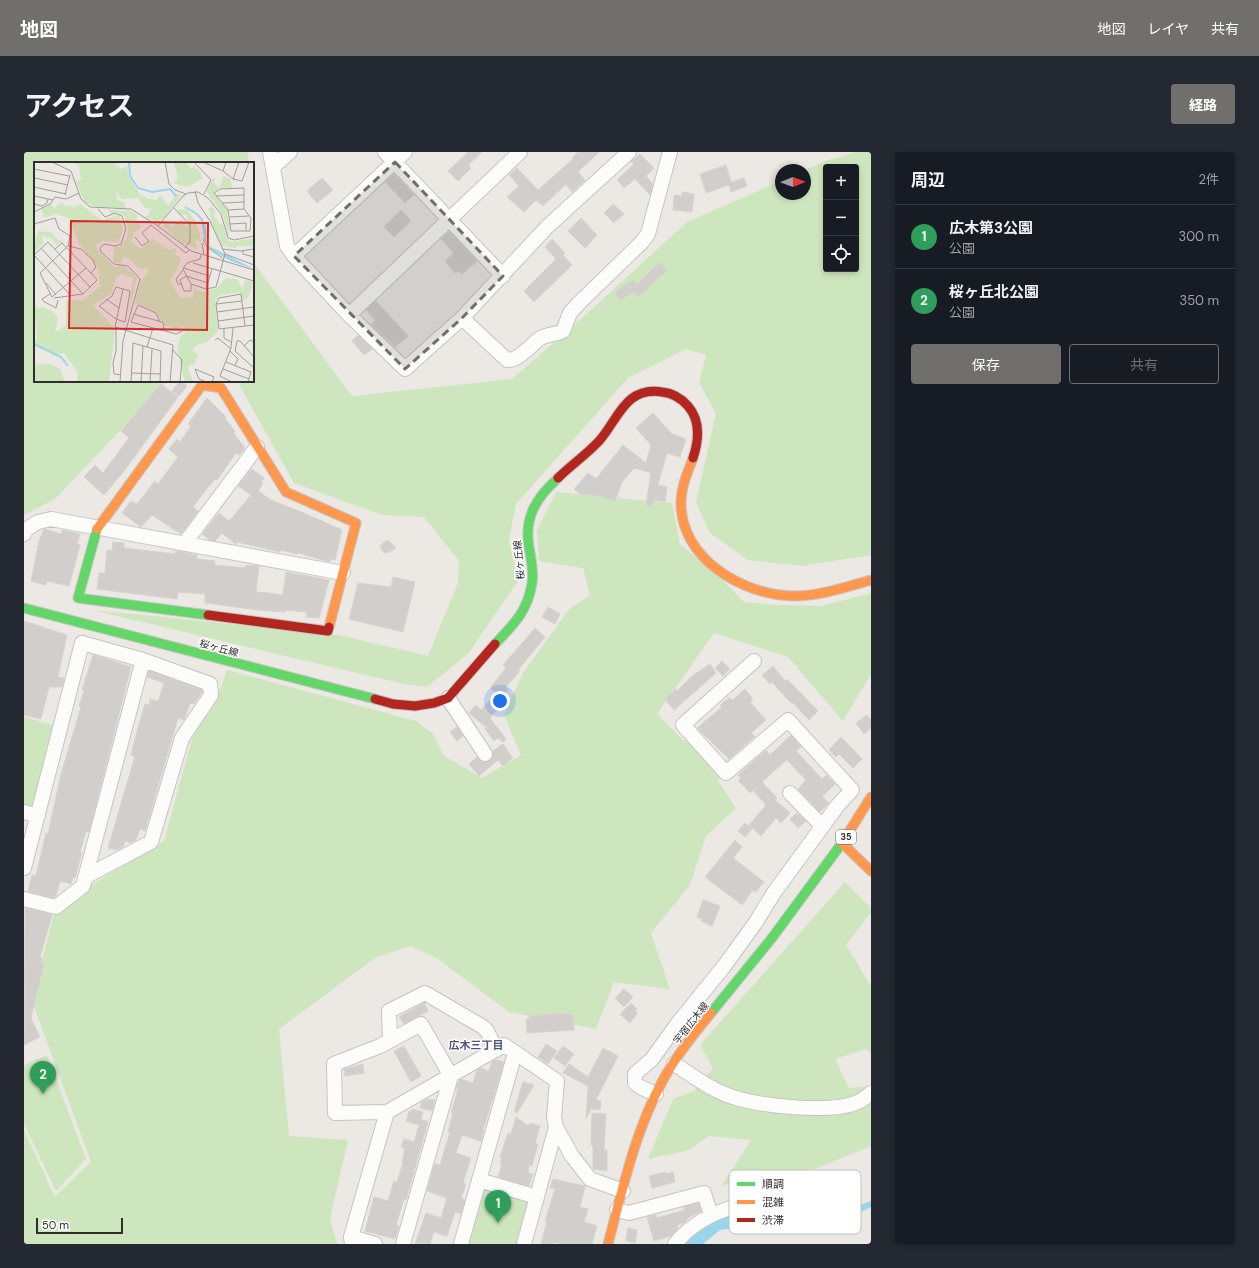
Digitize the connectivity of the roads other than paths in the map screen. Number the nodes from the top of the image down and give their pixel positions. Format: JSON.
{"nodes":[{"id":1,"x":270,"y":152,"type":"edge"},
{"id":2,"x":290,"y":152,"type":"edge"},
{"id":3,"x":405,"y":152,"type":"edge"},
{"id":4,"x":520,"y":152,"type":"edge"},
{"id":5,"x":628,"y":152,"type":"edge"},
{"id":6,"x":670,"y":152,"type":"edge"},
{"id":7,"x":390,"y":157,"type":"edge"},
{"id":8,"x":274,"y":166,"type":"junction"},
{"id":9,"x":450,"y":220,"type":"junction"},
{"id":10,"x":294,"y":256,"type":"junction"},
{"id":11,"x":502,"y":276,"type":"junction"},
{"id":12,"x":349,"y":315,"type":"junction"},
{"id":13,"x":462,"y":318,"type":"junction"},
{"id":14,"x":258,"y":446,"type":"junction"},
{"id":15,"x":97,"y":528,"type":"junction"},
{"id":16,"x":24,"y":531,"type":"edge"},
{"id":17,"x":184,"y":544,"type":"junction"},
{"id":18,"x":343,"y":573,"type":"junction"},
{"id":19,"x":871,"y":580,"type":"edge"},
{"id":20,"x":24,"y":608,"type":"edge"},
{"id":21,"x":143,"y":660,"type":"junction"},
{"id":22,"x":754,"y":661,"type":"dead end"},
{"id":23,"x":448,"y":698,"type":"junction"},
{"id":24,"x":485,"y":754,"type":"dead end"},
{"id":25,"x":790,"y":793,"type":"dead end"},
{"id":26,"x":871,"y":797,"type":"edge"},
{"id":27,"x":871,"y":808,"type":"edge"},
{"id":28,"x":31,"y":814,"type":"edge"},
{"id":29,"x":866,"y":824,"type":"dead end"},
{"id":30,"x":822,"y":826,"type":"junction"},
{"id":31,"x":842,"y":843,"type":"junction"},
{"id":32,"x":865,"y":855,"type":"dead end"},
{"id":33,"x":871,"y":867,"type":"edge"},
{"id":34,"x":24,"y":868,"type":"edge"},
{"id":35,"x":871,"y":871,"type":"edge"},
{"id":36,"x":85,"y":877,"type":"junction"},
{"id":37,"x":24,"y":899,"type":"edge"},
{"id":38,"x":390,"y":1041,"type":"junction"},
{"id":39,"x":496,"y":1050,"type":"junction"},
{"id":40,"x":515,"y":1052,"type":"junction"},
{"id":41,"x":674,"y":1064,"type":"junction"},
{"id":42,"x":451,"y":1076,"type":"junction"},
{"id":43,"x":871,"y":1093,"type":"edge"},
{"id":44,"x":656,"y":1094,"type":"junction"},
{"id":45,"x":387,"y":1112,"type":"junction"},
{"id":46,"x":556,"y":1127,"type":"junction"},
{"id":47,"x":479,"y":1180,"type":"junction"},
{"id":48,"x":623,"y":1191,"type":"junction"},
{"id":49,"x":537,"y":1197,"type":"junction"},
{"id":50,"x":729,"y":1207,"type":"edge"},
{"id":51,"x":617,"y":1210,"type":"junction"},
{"id":52,"x":711,"y":1215,"type":"junction"},
{"id":53,"x":352,"y":1241,"type":"edge"},
{"id":54,"x":375,"y":1244,"type":"edge"},
{"id":55,"x":403,"y":1244,"type":"edge"},
{"id":56,"x":462,"y":1244,"type":"edge"},
{"id":57,"x":524,"y":1244,"type":"edge"},
{"id":58,"x":608,"y":1244,"type":"edge"},
{"id":59,"x":675,"y":1244,"type":"edge"}],
"edges":[{"from":1,"to":8,"type":"street"},
{"from":2,"to":8,"type":"street"},
{"from":3,"to":7,"type":"street"},
{"from":4,"to":9,"type":"street"},
{"from":5,"to":11,"type":"street"},
{"from":6,"to":13,"type":"street"},
{"from":7,"to":9,"type":"street"},
{"from":7,"to":10,"type":"street"},
{"from":8,"to":10,"type":"street"},
{"from":9,"to":11,"type":"street"},
{"from":9,"to":12,"type":"street"},
{"from":10,"to":12,"type":"street"},
{"from":11,"to":13,"type":"street"},
{"from":12,"to":13,"type":"street"},
{"from":14,"to":15,"type":"street"},
{"from":14,"to":17,"type":"street"},
{"from":14,"to":18,"type":"street"},
{"from":15,"to":16,"type":"street"},
{"from":15,"to":17,"type":"street"},
{"from":15,"to":18,"type":"street"},
{"from":17,"to":18,"type":"street"},
{"from":19,"to":23,"type":"street","name":"桜ヶ丘線"},
{"from":20,"to":23,"type":"street","name":"桜ヶ丘線"},
{"from":21,"to":28,"type":"street"},
{"from":21,"to":36,"type":"street"},
{"from":21,"to":36,"type":"street"},
{"from":22,"to":30,"type":"street"},
{"from":23,"to":24,"type":"street"},
{"from":25,"to":30,"type":"street"},
{"from":26,"to":31,"type":"street","number":"35"},
{"from":27,"to":29,"type":"street"},
{"from":28,"to":34,"type":"street"},
{"from":30,"to":44,"type":"street"},
{"from":31,"to":35,"type":"street","number":"35"},
{"from":31,"to":41,"type":"street","name":"宇宿広木線"},
{"from":32,"to":33,"type":"street"},
{"from":36,"to":37,"type":"street"},
{"from":38,"to":39,"type":"street"},
{"from":38,"to":42,"type":"street"},
{"from":38,"to":45,"type":"street"},
{"from":39,"to":40,"type":"street"},
{"from":39,"to":42,"type":"street"},
{"from":40,"to":46,"type":"street"},
{"from":40,"to":47,"type":"street"},
{"from":41,"to":43,"type":"street"},
{"from":41,"to":44,"type":"street","name":"宇宿広木線"},
{"from":42,"to":45,"type":"street"},
{"from":42,"to":55,"type":"street"},
{"from":44,"to":48,"type":"street","name":"宇宿広木線"},
{"from":45,"to":53,"type":"street"},
{"from":46,"to":48,"type":"street"},
{"from":46,"to":49,"type":"street"},
{"from":47,"to":49,"type":"street"},
{"from":47,"to":56,"type":"street"},
{"from":48,"to":51,"type":"street","name":"宇宿広木線"},
{"from":49,"to":57,"type":"street"},
{"from":50,"to":52,"type":"street"},
{"from":51,"to":52,"type":"street"},
{"from":51,"to":58,"type":"street","name":"宇宿広木線"},
{"from":52,"to":59,"type":"street"},
{"from":53,"to":54,"type":"street"}]}
